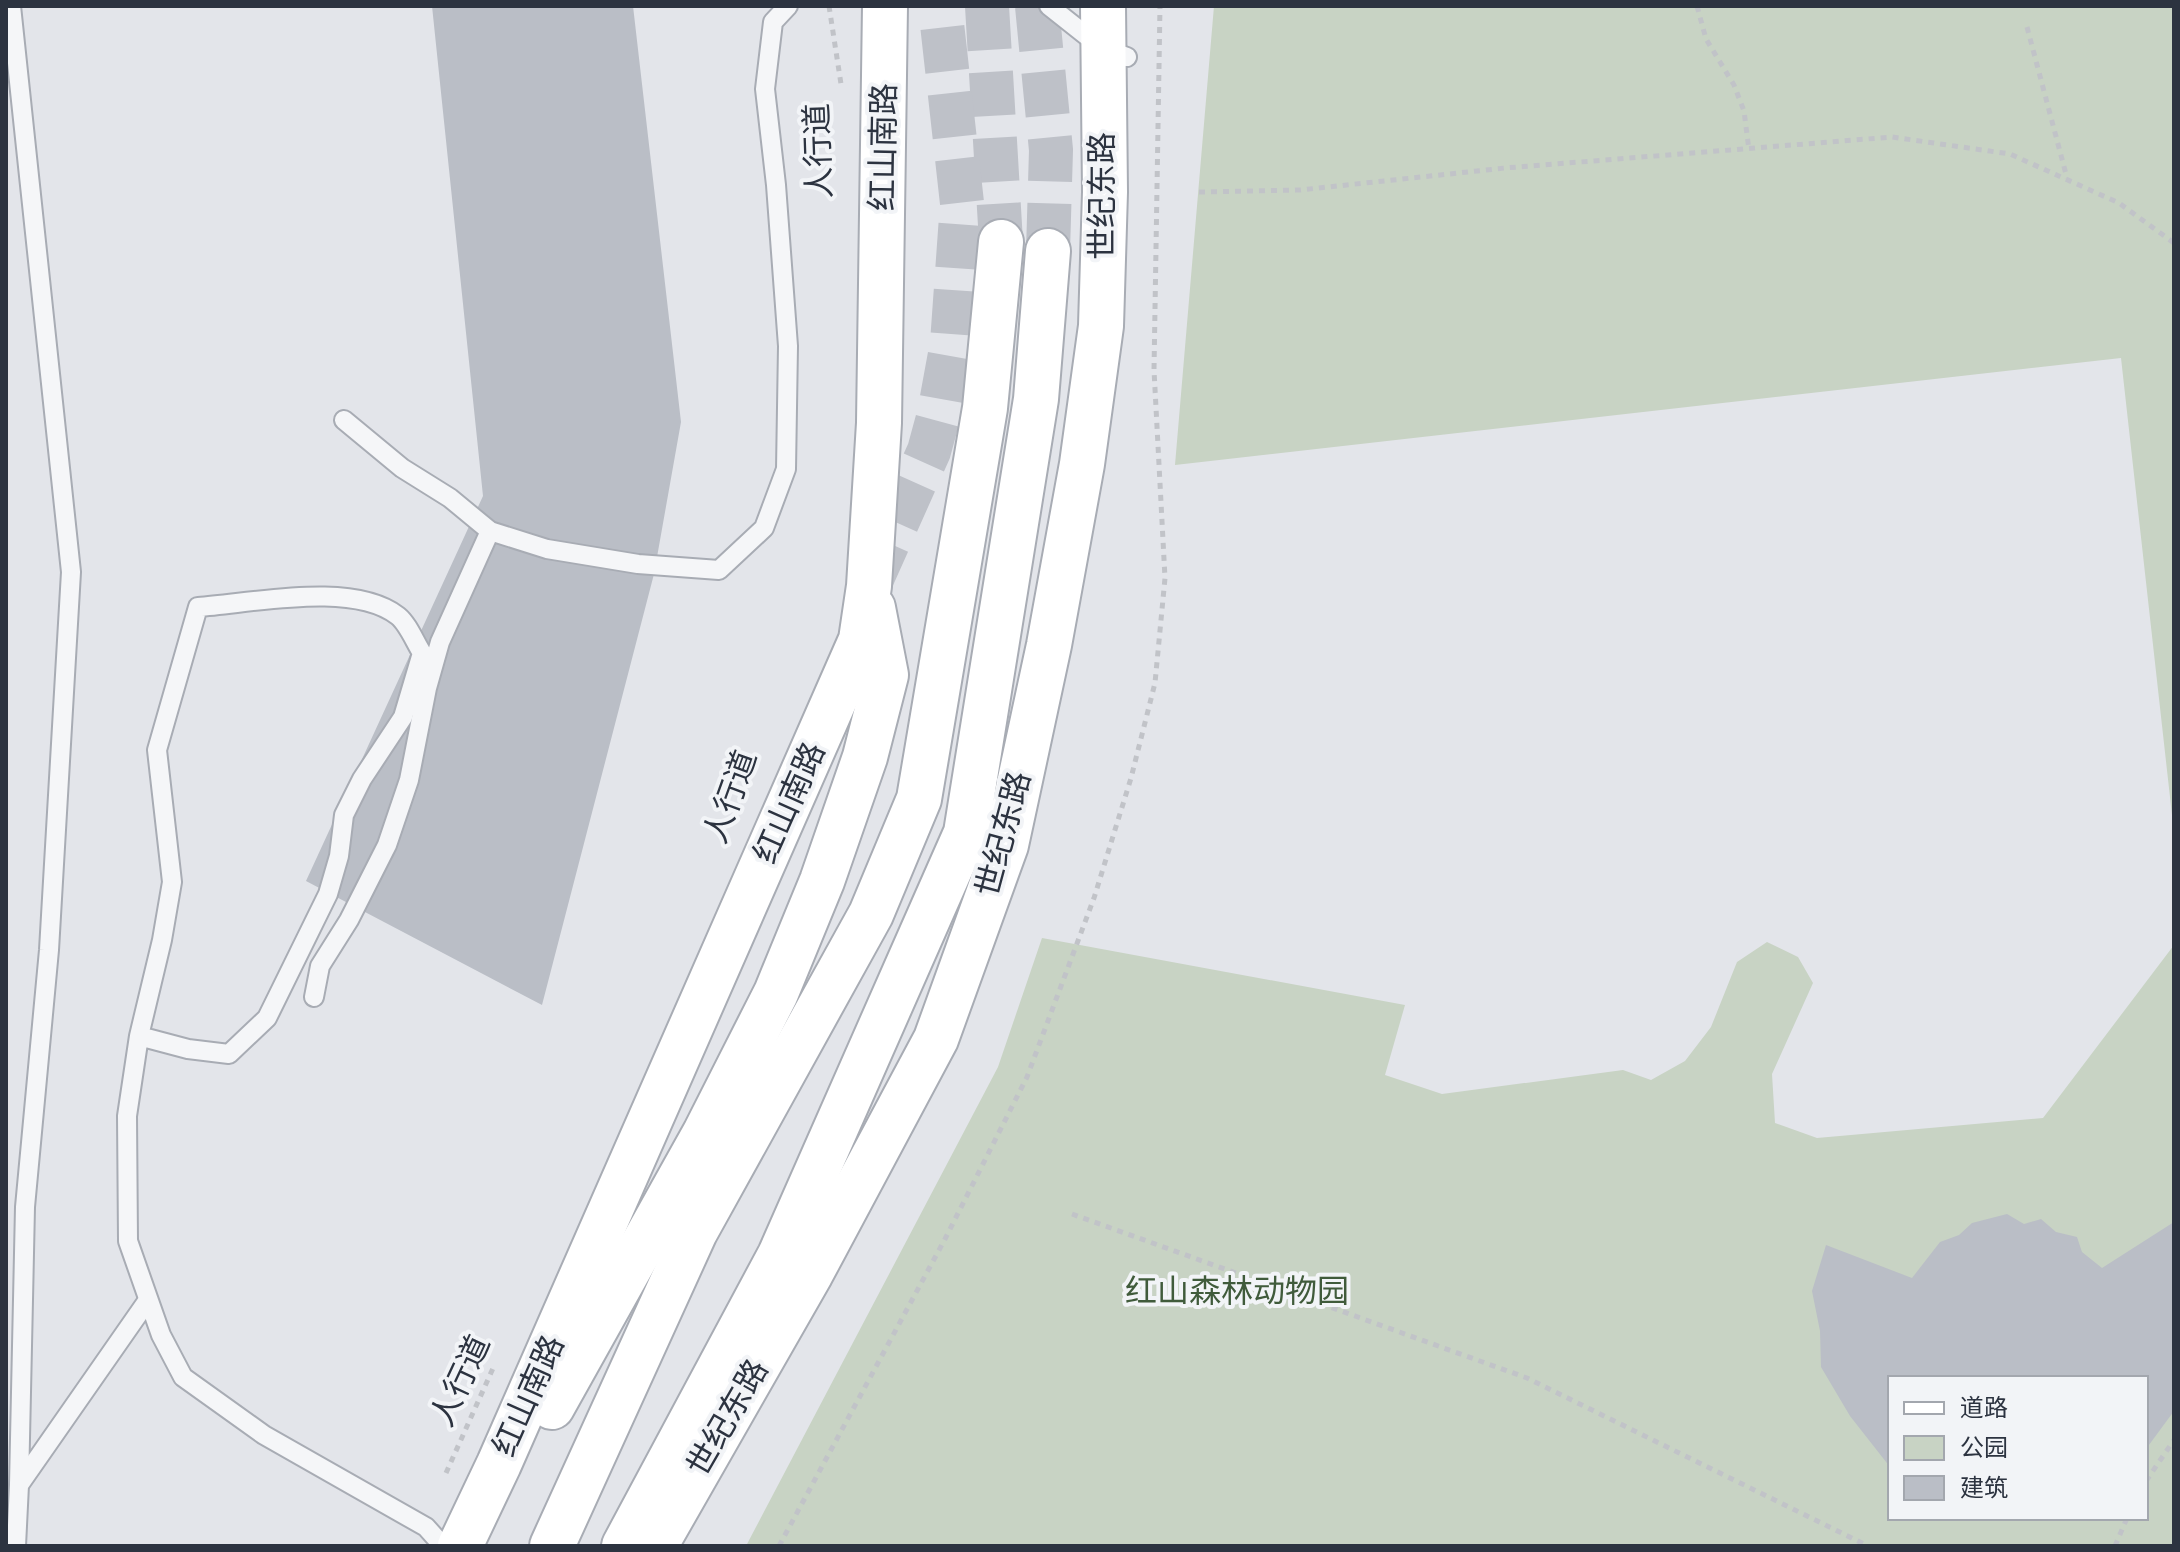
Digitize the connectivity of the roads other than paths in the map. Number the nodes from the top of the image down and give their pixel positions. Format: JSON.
{"nodes":[{"id":1,"x":11,"y":6,"type":"edge"},
{"id":2,"x":788,"y":6,"type":"edge"},
{"id":3,"x":885,"y":6,"type":"edge"},
{"id":4,"x":1049,"y":6,"type":"edge"},
{"id":5,"x":1111,"y":37,"type":"edge"},
{"id":6,"x":1001,"y":242,"type":"tunnel mouth"},
{"id":7,"x":1048,"y":251,"type":"tunnel mouth"},
{"id":8,"x":344,"y":420,"type":"dead end"},
{"id":9,"x":490,"y":531,"type":"junction"},
{"id":10,"x":869,"y":586,"type":"junction"},
{"id":11,"x":314,"y":997,"type":"dead end"},
{"id":12,"x":139,"y":1036,"type":"junction"},
{"id":13,"x":148,"y":1300,"type":"junction"},
{"id":14,"x":19,"y":1485,"type":"junction"},
{"id":15,"x":443,"y":1537,"type":"edge"},
{"id":16,"x":16,"y":1546,"type":"edge"},
{"id":17,"x":443,"y":1546,"type":"edge"},
{"id":18,"x":474,"y":1546,"type":"edge"},
{"id":19,"x":552,"y":1546,"type":"edge"},
{"id":20,"x":624,"y":1546,"type":"edge"},
{"id":21,"x":655,"y":1546,"type":"edge"}],
"edges":[{"from":1,"to":14,"type":"lane"},
{"from":2,"to":9,"type":"lane"},
{"from":3,"to":10,"type":"main road","name":"红山南路"},
{"from":4,"to":5,"type":"lane"},
{"from":5,"to":21,"type":"main road","name":"世纪东路"},
{"from":6,"to":19,"type":"main road"},
{"from":7,"to":20,"type":"main road"},
{"from":8,"to":9,"type":"lane"},
{"from":9,"to":11,"type":"lane"},
{"from":10,"to":15,"type":"main road","name":"红山南路"},
{"from":10,"to":18,"type":"main road"},
{"from":12,"to":12,"type":"lane"},
{"from":12,"to":13,"type":"lane"},
{"from":13,"to":14,"type":"lane"},
{"from":13,"to":15,"type":"lane"},
{"from":14,"to":16,"type":"lane"},
{"from":15,"to":17,"type":"lane"}]}
